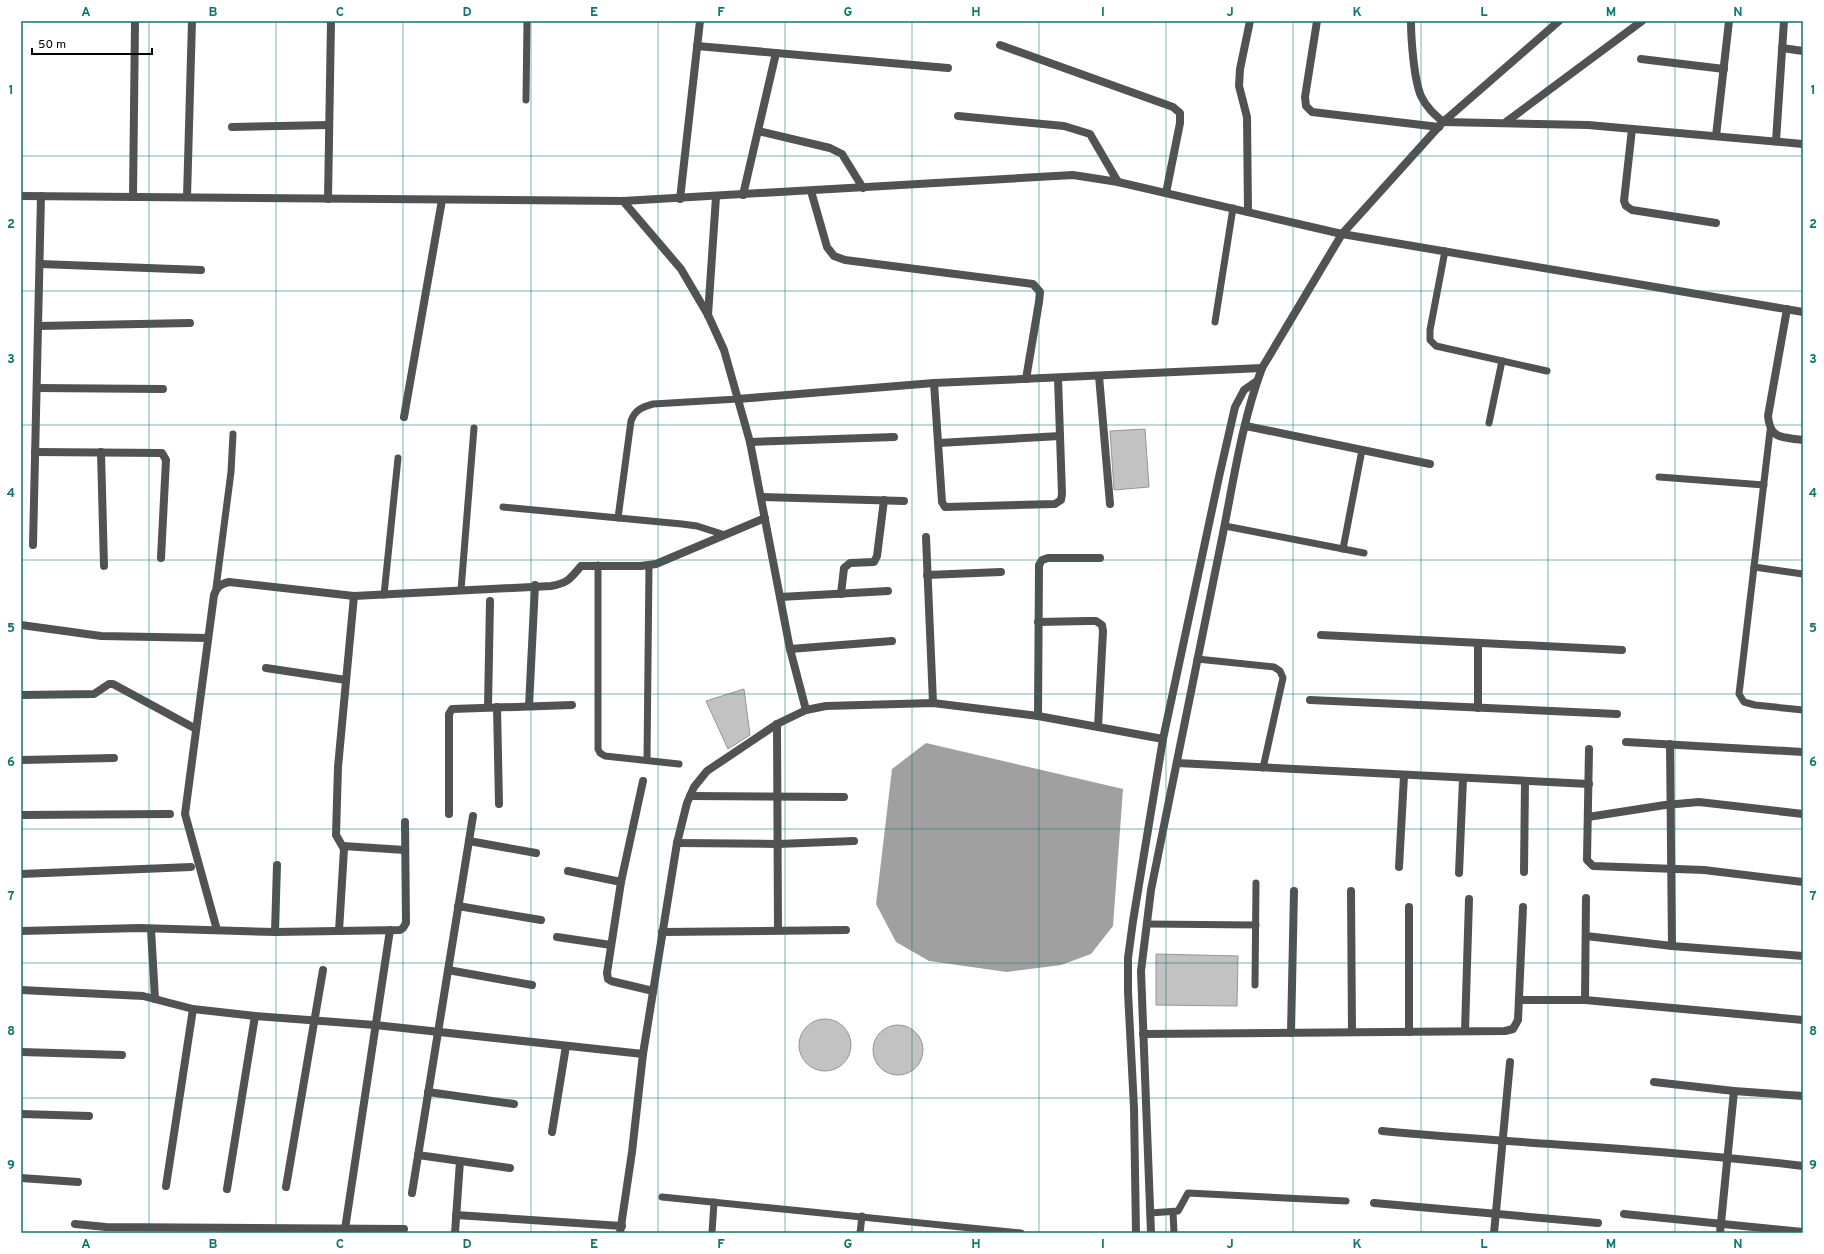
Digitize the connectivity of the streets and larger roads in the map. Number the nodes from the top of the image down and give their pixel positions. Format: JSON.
{"nodes":[{"id":1,"x":135,"y":21,"type":"edge"},
{"id":2,"x":192,"y":21,"type":"edge"},
{"id":3,"x":331,"y":21,"type":"edge"},
{"id":4,"x":700,"y":21,"type":"edge"},
{"id":5,"x":1250,"y":21,"type":"edge"},
{"id":6,"x":1317,"y":21,"type":"edge"},
{"id":7,"x":1411,"y":21,"type":"edge"},
{"id":8,"x":1559,"y":21,"type":"edge"},
{"id":9,"x":1642,"y":21,"type":"edge"},
{"id":10,"x":1729,"y":21,"type":"edge"},
{"id":11,"x":1784,"y":21,"type":"edge"},
{"id":12,"x":1000,"y":45,"type":"dead end"},
{"id":13,"x":697,"y":46,"type":"junction"},
{"id":14,"x":1782,"y":48,"type":"junction"},
{"id":15,"x":1803,"y":51,"type":"edge"},
{"id":16,"x":776,"y":53,"type":"junction"},
{"id":17,"x":1641,"y":59,"type":"dead end"},
{"id":18,"x":948,"y":68,"type":"dead end"},
{"id":19,"x":1724,"y":69,"type":"junction"},
{"id":20,"x":958,"y":116,"type":"dead end"},
{"id":21,"x":1506,"y":122,"type":"junction"},
{"id":22,"x":1441,"y":124,"type":"junction"},
{"id":23,"x":329,"y":125,"type":"junction"},
{"id":24,"x":232,"y":127,"type":"dead end"},
{"id":25,"x":1632,"y":129,"type":"junction"},
{"id":26,"x":758,"y":131,"type":"junction"},
{"id":27,"x":1716,"y":136,"type":"junction"},
{"id":28,"x":1776,"y":141,"type":"junction"},
{"id":29,"x":1803,"y":144,"type":"edge"},
{"id":30,"x":1118,"y":182,"type":"junction"},
{"id":31,"x":863,"y":188,"type":"junction"},
{"id":32,"x":810,"y":191,"type":"junction"},
{"id":33,"x":1166,"y":193,"type":"junction"},
{"id":34,"x":743,"y":195,"type":"junction"},
{"id":35,"x":21,"y":196,"type":"edge"},
{"id":36,"x":41,"y":196,"type":"junction"},
{"id":37,"x":133,"y":197,"type":"junction"},
{"id":38,"x":187,"y":197,"type":"junction"},
{"id":39,"x":716,"y":197,"type":"junction"},
{"id":40,"x":328,"y":199,"type":"junction"},
{"id":41,"x":680,"y":199,"type":"junction"},
{"id":42,"x":442,"y":200,"type":"junction"},
{"id":43,"x":623,"y":201,"type":"junction"},
{"id":44,"x":1248,"y":212,"type":"junction"},
{"id":45,"x":1716,"y":223,"type":"dead end"},
{"id":46,"x":1342,"y":234,"type":"junction"},
{"id":47,"x":40,"y":264,"type":"junction"},
{"id":48,"x":201,"y":270,"type":"dead end"},
{"id":49,"x":1787,"y":309,"type":"junction"},
{"id":50,"x":1803,"y":312,"type":"edge"},
{"id":51,"x":708,"y":315,"type":"junction"},
{"id":52,"x":190,"y":323,"type":"dead end"},
{"id":53,"x":38,"y":326,"type":"junction"},
{"id":54,"x":1262,"y":368,"type":"junction"},
{"id":55,"x":1100,"y":376,"type":"junction"},
{"id":56,"x":1058,"y":378,"type":"junction"},
{"id":57,"x":1026,"y":380,"type":"junction"},
{"id":58,"x":1257,"y":381,"type":"junction"},
{"id":59,"x":934,"y":383,"type":"junction"},
{"id":60,"x":37,"y":388,"type":"junction"},
{"id":61,"x":163,"y":389,"type":"dead end"},
{"id":62,"x":738,"y":399,"type":"junction"},
{"id":63,"x":404,"y":417,"type":"dead end"},
{"id":64,"x":1246,"y":426,"type":"junction"},
{"id":65,"x":1060,"y":436,"type":"junction"},
{"id":66,"x":894,"y":437,"type":"dead end"},
{"id":67,"x":1803,"y":440,"type":"edge"},
{"id":68,"x":750,"y":442,"type":"junction"},
{"id":69,"x":939,"y":443,"type":"junction"},
{"id":70,"x":35,"y":452,"type":"junction"},
{"id":71,"x":101,"y":452,"type":"junction"},
{"id":72,"x":1430,"y":464,"type":"dead end"},
{"id":73,"x":761,"y":497,"type":"junction"},
{"id":74,"x":884,"y":500,"type":"junction"},
{"id":75,"x":904,"y":501,"type":"dead end"},
{"id":76,"x":1110,"y":504,"type":"dead end"},
{"id":77,"x":765,"y":518,"type":"junction"},
{"id":78,"x":926,"y":537,"type":"dead end"},
{"id":79,"x":33,"y":545,"type":"dead end"},
{"id":80,"x":162,"y":558,"type":"dead end"},
{"id":81,"x":1100,"y":558,"type":"dead end"},
{"id":82,"x":104,"y":566,"type":"dead end"},
{"id":83,"x":1001,"y":572,"type":"dead end"},
{"id":84,"x":927,"y":575,"type":"junction"},
{"id":85,"x":536,"y":585,"type":"junction"},
{"id":86,"x":888,"y":591,"type":"dead end"},
{"id":87,"x":841,"y":594,"type":"junction"},
{"id":88,"x":354,"y":596,"type":"junction"},
{"id":89,"x":780,"y":597,"type":"junction"},
{"id":90,"x":490,"y":601,"type":"dead end"},
{"id":91,"x":1038,"y":622,"type":"junction"},
{"id":92,"x":21,"y":625,"type":"edge"},
{"id":93,"x":1321,"y":635,"type":"dead end"},
{"id":94,"x":208,"y":638,"type":"junction"},
{"id":95,"x":892,"y":641,"type":"dead end"},
{"id":96,"x":1478,"y":642,"type":"junction"},
{"id":97,"x":790,"y":649,"type":"junction"},
{"id":98,"x":1622,"y":650,"type":"dead end"},
{"id":99,"x":266,"y":668,"type":"dead end"},
{"id":100,"x":346,"y":680,"type":"junction"},
{"id":101,"x":21,"y":695,"type":"edge"},
{"id":102,"x":1310,"y":700,"type":"dead end"},
{"id":103,"x":933,"y":703,"type":"junction"},
{"id":104,"x":572,"y":705,"type":"dead end"},
{"id":105,"x":529,"y":706,"type":"junction"},
{"id":106,"x":492,"y":707,"type":"junction"},
{"id":107,"x":1476,"y":708,"type":"junction"},
{"id":108,"x":806,"y":710,"type":"junction"},
{"id":109,"x":1617,"y":714,"type":"dead end"},
{"id":110,"x":1038,"y":716,"type":"junction"},
{"id":111,"x":777,"y":724,"type":"junction"},
{"id":112,"x":1098,"y":727,"type":"junction"},
{"id":113,"x":196,"y":729,"type":"junction"},
{"id":114,"x":1163,"y":739,"type":"junction"},
{"id":115,"x":1626,"y":742,"type":"dead end"},
{"id":116,"x":1670,"y":744,"type":"junction"},
{"id":117,"x":1589,"y":749,"type":"dead end"},
{"id":118,"x":1803,"y":752,"type":"edge"},
{"id":119,"x":114,"y":758,"type":"dead end"},
{"id":120,"x":21,"y":760,"type":"edge"},
{"id":121,"x":1177,"y":763,"type":"junction"},
{"id":122,"x":1404,"y":776,"type":"junction"},
{"id":123,"x":1463,"y":779,"type":"junction"},
{"id":124,"x":643,"y":781,"type":"dead end"},
{"id":125,"x":1525,"y":781,"type":"junction"},
{"id":126,"x":1589,"y":784,"type":"junction"},
{"id":127,"x":690,"y":796,"type":"junction"},
{"id":128,"x":777,"y":797,"type":"junction"},
{"id":129,"x":844,"y":798,"type":"dead end"},
{"id":130,"x":500,"y":804,"type":"dead end"},
{"id":131,"x":1671,"y":804,"type":"junction"},
{"id":132,"x":170,"y":814,"type":"dead end"},
{"id":133,"x":449,"y":814,"type":"dead end"},
{"id":134,"x":1803,"y":814,"type":"edge"},
{"id":135,"x":21,"y":815,"type":"edge"},
{"id":136,"x":473,"y":816,"type":"dead end"},
{"id":137,"x":1588,"y":817,"type":"junction"},
{"id":138,"x":405,"y":822,"type":"dead end"},
{"id":139,"x":469,"y":841,"type":"junction"},
{"id":140,"x":854,"y":841,"type":"dead end"},
{"id":141,"x":677,"y":843,"type":"junction"},
{"id":142,"x":778,"y":844,"type":"junction"},
{"id":143,"x":343,"y":846,"type":"junction"},
{"id":144,"x":405,"y":850,"type":"junction"},
{"id":145,"x":536,"y":853,"type":"dead end"},
{"id":146,"x":277,"y":865,"type":"dead end"},
{"id":147,"x":191,"y":867,"type":"dead end"},
{"id":148,"x":1399,"y":867,"type":"dead end"},
{"id":149,"x":1672,"y":868,"type":"junction"},
{"id":150,"x":568,"y":871,"type":"dead end"},
{"id":151,"x":1524,"y":872,"type":"dead end"},
{"id":152,"x":1459,"y":873,"type":"dead end"},
{"id":153,"x":21,"y":874,"type":"edge"},
{"id":154,"x":621,"y":882,"type":"junction"},
{"id":155,"x":1803,"y":882,"type":"edge"},
{"id":156,"x":1294,"y":891,"type":"dead end"},
{"id":157,"x":1351,"y":891,"type":"dead end"},
{"id":158,"x":1586,"y":898,"type":"dead end"},
{"id":159,"x":1469,"y":899,"type":"dead end"},
{"id":160,"x":458,"y":906,"type":"junction"},
{"id":161,"x":1409,"y":907,"type":"dead end"},
{"id":162,"x":1523,"y":908,"type":"dead end"},
{"id":163,"x":541,"y":920,"type":"dead end"},
{"id":164,"x":151,"y":929,"type":"junction"},
{"id":165,"x":216,"y":930,"type":"junction"},
{"id":166,"x":390,"y":930,"type":"junction"},
{"id":167,"x":778,"y":930,"type":"junction"},
{"id":168,"x":846,"y":930,"type":"dead end"},
{"id":169,"x":21,"y":931,"type":"edge"},
{"id":170,"x":339,"y":931,"type":"junction"},
{"id":171,"x":275,"y":932,"type":"junction"},
{"id":172,"x":662,"y":932,"type":"junction"},
{"id":173,"x":1586,"y":936,"type":"junction"},
{"id":174,"x":557,"y":937,"type":"dead end"},
{"id":175,"x":611,"y":945,"type":"junction"},
{"id":176,"x":1672,"y":946,"type":"junction"},
{"id":177,"x":1803,"y":956,"type":"edge"},
{"id":178,"x":323,"y":970,"type":"dead end"},
{"id":179,"x":448,"y":970,"type":"junction"},
{"id":180,"x":532,"y":985,"type":"dead end"},
{"id":181,"x":21,"y":990,"type":"edge"},
{"id":182,"x":653,"y":992,"type":"junction"},
{"id":183,"x":155,"y":999,"type":"junction"},
{"id":184,"x":1519,"y":1000,"type":"junction"},
{"id":185,"x":1585,"y":1000,"type":"junction"},
{"id":186,"x":193,"y":1009,"type":"junction"},
{"id":187,"x":255,"y":1016,"type":"junction"},
{"id":188,"x":316,"y":1020,"type":"junction"},
{"id":189,"x":1803,"y":1020,"type":"edge"},
{"id":190,"x":375,"y":1025,"type":"junction"},
{"id":191,"x":437,"y":1031,"type":"junction"},
{"id":192,"x":1465,"y":1031,"type":"junction"},
{"id":193,"x":1291,"y":1032,"type":"junction"},
{"id":194,"x":1352,"y":1032,"type":"junction"},
{"id":195,"x":1409,"y":1032,"type":"junction"},
{"id":196,"x":1143,"y":1034,"type":"junction"},
{"id":197,"x":566,"y":1046,"type":"junction"},
{"id":198,"x":21,"y":1052,"type":"edge"},
{"id":199,"x":643,"y":1054,"type":"junction"},
{"id":200,"x":122,"y":1056,"type":"dead end"},
{"id":201,"x":1510,"y":1062,"type":"dead end"},
{"id":202,"x":1654,"y":1082,"type":"dead end"},
{"id":203,"x":1734,"y":1091,"type":"junction"},
{"id":204,"x":428,"y":1092,"type":"junction"},
{"id":205,"x":1803,"y":1096,"type":"edge"},
{"id":206,"x":514,"y":1104,"type":"dead end"},
{"id":207,"x":21,"y":1114,"type":"edge"},
{"id":208,"x":89,"y":1116,"type":"dead end"},
{"id":209,"x":1382,"y":1131,"type":"dead end"},
{"id":210,"x":552,"y":1132,"type":"dead end"},
{"id":211,"x":1503,"y":1142,"type":"junction"},
{"id":212,"x":418,"y":1155,"type":"junction"},
{"id":213,"x":1727,"y":1157,"type":"junction"},
{"id":214,"x":460,"y":1161,"type":"junction"},
{"id":215,"x":1803,"y":1166,"type":"edge"},
{"id":216,"x":510,"y":1168,"type":"dead end"},
{"id":217,"x":21,"y":1178,"type":"edge"},
{"id":218,"x":78,"y":1182,"type":"dead end"},
{"id":219,"x":166,"y":1186,"type":"dead end"},
{"id":220,"x":286,"y":1187,"type":"dead end"},
{"id":221,"x":227,"y":1188,"type":"dead end"},
{"id":222,"x":412,"y":1193,"type":"dead end"},
{"id":223,"x":1374,"y":1203,"type":"dead end"},
{"id":224,"x":1624,"y":1214,"type":"dead end"},
{"id":225,"x":456,"y":1215,"type":"junction"},
{"id":226,"x":1496,"y":1215,"type":"junction"},
{"id":227,"x":1598,"y":1223,"type":"dead end"},
{"id":228,"x":75,"y":1224,"type":"dead end"},
{"id":229,"x":1721,"y":1224,"type":"junction"},
{"id":230,"x":345,"y":1229,"type":"junction"},
{"id":231,"x":404,"y":1229,"type":"dead end"},
{"id":232,"x":621,"y":1229,"type":"edge"},
{"id":233,"x":106,"y":1230,"type":"edge"},
{"id":234,"x":336,"y":1231,"type":"edge"},
{"id":235,"x":1803,"y":1232,"type":"edge"},
{"id":236,"x":455,"y":1233,"type":"edge"},
{"id":237,"x":1136,"y":1233,"type":"edge"},
{"id":238,"x":1151,"y":1233,"type":"edge"},
{"id":239,"x":1494,"y":1233,"type":"edge"},
{"id":240,"x":1720,"y":1233,"type":"edge"}],
"edges":[{"from":1,"to":37,"type":"street"},
{"from":2,"to":38,"type":"street"},
{"from":3,"to":23,"type":"street"},
{"from":4,"to":13,"type":"street"},
{"from":5,"to":44,"type":"street"},
{"from":6,"to":22,"type":"street"},
{"from":7,"to":22,"type":"street"},
{"from":8,"to":22,"type":"street"},
{"from":9,"to":21,"type":"street"},
{"from":10,"to":19,"type":"street"},
{"from":11,"to":14,"type":"street"},
{"from":12,"to":33,"type":"street"},
{"from":13,"to":16,"type":"street"},
{"from":13,"to":41,"type":"street"},
{"from":14,"to":15,"type":"street"},
{"from":14,"to":28,"type":"street"},
{"from":16,"to":18,"type":"street"},
{"from":16,"to":26,"type":"street"},
{"from":17,"to":19,"type":"street"},
{"from":19,"to":27,"type":"street"},
{"from":20,"to":30,"type":"street"},
{"from":21,"to":22,"type":"street"},
{"from":21,"to":25,"type":"street"},
{"from":22,"to":46,"type":"street"},
{"from":23,"to":24,"type":"street"},
{"from":23,"to":40,"type":"street"},
{"from":25,"to":27,"type":"street"},
{"from":25,"to":45,"type":"street"},
{"from":26,"to":31,"type":"street"},
{"from":26,"to":34,"type":"street"},
{"from":27,"to":28,"type":"street"},
{"from":28,"to":29,"type":"street"},
{"from":30,"to":31,"type":"street"},
{"from":30,"to":33,"type":"street"},
{"from":31,"to":32,"type":"street"},
{"from":32,"to":34,"type":"street"},
{"from":32,"to":57,"type":"street"},
{"from":33,"to":44,"type":"street"},
{"from":34,"to":39,"type":"street"},
{"from":35,"to":36,"type":"street"},
{"from":36,"to":37,"type":"street"},
{"from":36,"to":47,"type":"street"},
{"from":37,"to":38,"type":"street"},
{"from":38,"to":40,"type":"street"},
{"from":39,"to":41,"type":"street"},
{"from":39,"to":51,"type":"street"},
{"from":40,"to":42,"type":"street"},
{"from":41,"to":43,"type":"street"},
{"from":42,"to":43,"type":"street"},
{"from":42,"to":63,"type":"street"},
{"from":43,"to":51,"type":"street"},
{"from":44,"to":46,"type":"street"},
{"from":46,"to":49,"type":"street"},
{"from":46,"to":54,"type":"street"},
{"from":47,"to":48,"type":"street"},
{"from":47,"to":53,"type":"street"},
{"from":49,"to":50,"type":"street"},
{"from":49,"to":67,"type":"street"},
{"from":51,"to":62,"type":"street"},
{"from":52,"to":53,"type":"street"},
{"from":53,"to":60,"type":"street"},
{"from":54,"to":55,"type":"street"},
{"from":54,"to":58,"type":"street"},
{"from":55,"to":56,"type":"street"},
{"from":55,"to":76,"type":"street"},
{"from":56,"to":57,"type":"street"},
{"from":56,"to":65,"type":"street"},
{"from":57,"to":59,"type":"street"},
{"from":58,"to":64,"type":"street"},
{"from":58,"to":114,"type":"street"},
{"from":59,"to":62,"type":"street"},
{"from":59,"to":69,"type":"street"},
{"from":60,"to":61,"type":"street"},
{"from":60,"to":70,"type":"street"},
{"from":62,"to":68,"type":"street"},
{"from":64,"to":72,"type":"street"},
{"from":64,"to":121,"type":"street"},
{"from":65,"to":69,"type":"street"},
{"from":65,"to":69,"type":"street"},
{"from":66,"to":68,"type":"street"},
{"from":68,"to":73,"type":"street"},
{"from":70,"to":71,"type":"street"},
{"from":70,"to":79,"type":"street"},
{"from":71,"to":80,"type":"street"},
{"from":71,"to":82,"type":"street"},
{"from":73,"to":74,"type":"street"},
{"from":73,"to":77,"type":"street"},
{"from":74,"to":75,"type":"street"},
{"from":74,"to":87,"type":"street"},
{"from":77,"to":85,"type":"street"},
{"from":77,"to":89,"type":"street"},
{"from":78,"to":84,"type":"street"},
{"from":81,"to":91,"type":"street"},
{"from":83,"to":84,"type":"street"},
{"from":84,"to":103,"type":"street"},
{"from":85,"to":88,"type":"street"},
{"from":85,"to":105,"type":"street"},
{"from":86,"to":87,"type":"street"},
{"from":87,"to":89,"type":"street"},
{"from":88,"to":94,"type":"street"},
{"from":88,"to":100,"type":"street"},
{"from":89,"to":97,"type":"street"},
{"from":90,"to":106,"type":"street"},
{"from":91,"to":110,"type":"street"},
{"from":91,"to":112,"type":"street"},
{"from":92,"to":94,"type":"street"},
{"from":93,"to":96,"type":"street"},
{"from":94,"to":113,"type":"street"},
{"from":95,"to":97,"type":"street"},
{"from":96,"to":98,"type":"street"},
{"from":96,"to":107,"type":"street"},
{"from":97,"to":108,"type":"street"},
{"from":99,"to":100,"type":"street"},
{"from":100,"to":143,"type":"street"},
{"from":101,"to":113,"type":"street"},
{"from":102,"to":107,"type":"street"},
{"from":103,"to":108,"type":"street"},
{"from":103,"to":110,"type":"street"},
{"from":104,"to":105,"type":"street"},
{"from":105,"to":106,"type":"street"},
{"from":106,"to":130,"type":"street"},
{"from":106,"to":133,"type":"street"},
{"from":107,"to":109,"type":"street"},
{"from":108,"to":111,"type":"street"},
{"from":110,"to":112,"type":"street"},
{"from":111,"to":127,"type":"street"},
{"from":111,"to":128,"type":"street"},
{"from":112,"to":114,"type":"street"},
{"from":113,"to":165,"type":"street"},
{"from":114,"to":237,"type":"street"},
{"from":115,"to":116,"type":"street"},
{"from":116,"to":118,"type":"street"},
{"from":116,"to":131,"type":"street"},
{"from":117,"to":126,"type":"street"},
{"from":119,"to":120,"type":"street"},
{"from":121,"to":122,"type":"street"},
{"from":121,"to":196,"type":"street"},
{"from":122,"to":123,"type":"street"},
{"from":122,"to":148,"type":"street"},
{"from":123,"to":125,"type":"street"},
{"from":123,"to":152,"type":"street"},
{"from":124,"to":154,"type":"street"},
{"from":125,"to":126,"type":"street"},
{"from":125,"to":151,"type":"street"},
{"from":126,"to":137,"type":"street"},
{"from":127,"to":128,"type":"street"},
{"from":127,"to":141,"type":"street"},
{"from":128,"to":129,"type":"street"},
{"from":128,"to":142,"type":"street"},
{"from":131,"to":134,"type":"street"},
{"from":131,"to":137,"type":"street"},
{"from":131,"to":149,"type":"street"},
{"from":132,"to":135,"type":"street"},
{"from":136,"to":139,"type":"street"},
{"from":137,"to":149,"type":"street"},
{"from":138,"to":144,"type":"street"},
{"from":139,"to":145,"type":"street"},
{"from":139,"to":160,"type":"street"},
{"from":140,"to":142,"type":"street"},
{"from":141,"to":142,"type":"street"},
{"from":141,"to":172,"type":"street"},
{"from":142,"to":167,"type":"street"},
{"from":143,"to":144,"type":"street"},
{"from":143,"to":170,"type":"street"},
{"from":144,"to":166,"type":"street"},
{"from":146,"to":171,"type":"street"},
{"from":147,"to":153,"type":"street"},
{"from":149,"to":155,"type":"street"},
{"from":149,"to":176,"type":"street"},
{"from":150,"to":154,"type":"street"},
{"from":154,"to":175,"type":"street"},
{"from":156,"to":193,"type":"street"},
{"from":157,"to":194,"type":"street"},
{"from":158,"to":173,"type":"street"},
{"from":159,"to":192,"type":"street"},
{"from":160,"to":163,"type":"street"},
{"from":160,"to":179,"type":"street"},
{"from":161,"to":195,"type":"street"},
{"from":162,"to":184,"type":"street"},
{"from":164,"to":165,"type":"street"},
{"from":164,"to":169,"type":"street"},
{"from":164,"to":183,"type":"street"},
{"from":165,"to":171,"type":"street"},
{"from":166,"to":170,"type":"street"},
{"from":166,"to":190,"type":"street"},
{"from":167,"to":168,"type":"street"},
{"from":167,"to":172,"type":"street"},
{"from":170,"to":171,"type":"street"},
{"from":172,"to":182,"type":"street"},
{"from":173,"to":176,"type":"street"},
{"from":173,"to":185,"type":"street"},
{"from":174,"to":175,"type":"street"},
{"from":175,"to":182,"type":"street"},
{"from":176,"to":177,"type":"street"},
{"from":178,"to":188,"type":"street"},
{"from":179,"to":180,"type":"street"},
{"from":179,"to":191,"type":"street"},
{"from":181,"to":183,"type":"street"},
{"from":182,"to":199,"type":"street"},
{"from":183,"to":186,"type":"street"},
{"from":184,"to":185,"type":"street"},
{"from":184,"to":192,"type":"street"},
{"from":185,"to":189,"type":"street"},
{"from":186,"to":187,"type":"street"},
{"from":186,"to":219,"type":"street"},
{"from":187,"to":188,"type":"street"},
{"from":187,"to":221,"type":"street"},
{"from":188,"to":190,"type":"street"},
{"from":188,"to":220,"type":"street"},
{"from":190,"to":191,"type":"street"},
{"from":190,"to":230,"type":"street"},
{"from":191,"to":197,"type":"street"},
{"from":191,"to":204,"type":"street"},
{"from":192,"to":195,"type":"street"},
{"from":193,"to":194,"type":"street"},
{"from":193,"to":196,"type":"street"},
{"from":194,"to":195,"type":"street"},
{"from":196,"to":238,"type":"street"},
{"from":197,"to":199,"type":"street"},
{"from":197,"to":210,"type":"street"},
{"from":198,"to":200,"type":"street"},
{"from":199,"to":232,"type":"street"},
{"from":201,"to":211,"type":"street"},
{"from":202,"to":203,"type":"street"},
{"from":203,"to":205,"type":"street"},
{"from":203,"to":213,"type":"street"},
{"from":204,"to":206,"type":"street"},
{"from":204,"to":212,"type":"street"},
{"from":207,"to":208,"type":"street"},
{"from":209,"to":211,"type":"street"},
{"from":211,"to":213,"type":"street"},
{"from":211,"to":226,"type":"street"},
{"from":212,"to":214,"type":"street"},
{"from":212,"to":222,"type":"street"},
{"from":213,"to":215,"type":"street"},
{"from":213,"to":229,"type":"street"},
{"from":214,"to":216,"type":"street"},
{"from":214,"to":225,"type":"street"},
{"from":217,"to":218,"type":"street"},
{"from":223,"to":226,"type":"street"},
{"from":224,"to":229,"type":"street"},
{"from":225,"to":232,"type":"street"},
{"from":225,"to":236,"type":"street"},
{"from":226,"to":227,"type":"street"},
{"from":226,"to":239,"type":"street"},
{"from":228,"to":233,"type":"street"},
{"from":229,"to":235,"type":"street"},
{"from":229,"to":240,"type":"street"},
{"from":230,"to":231,"type":"street"},
{"from":230,"to":234,"type":"street"},
{"from":233,"to":234,"type":"street"}]}
